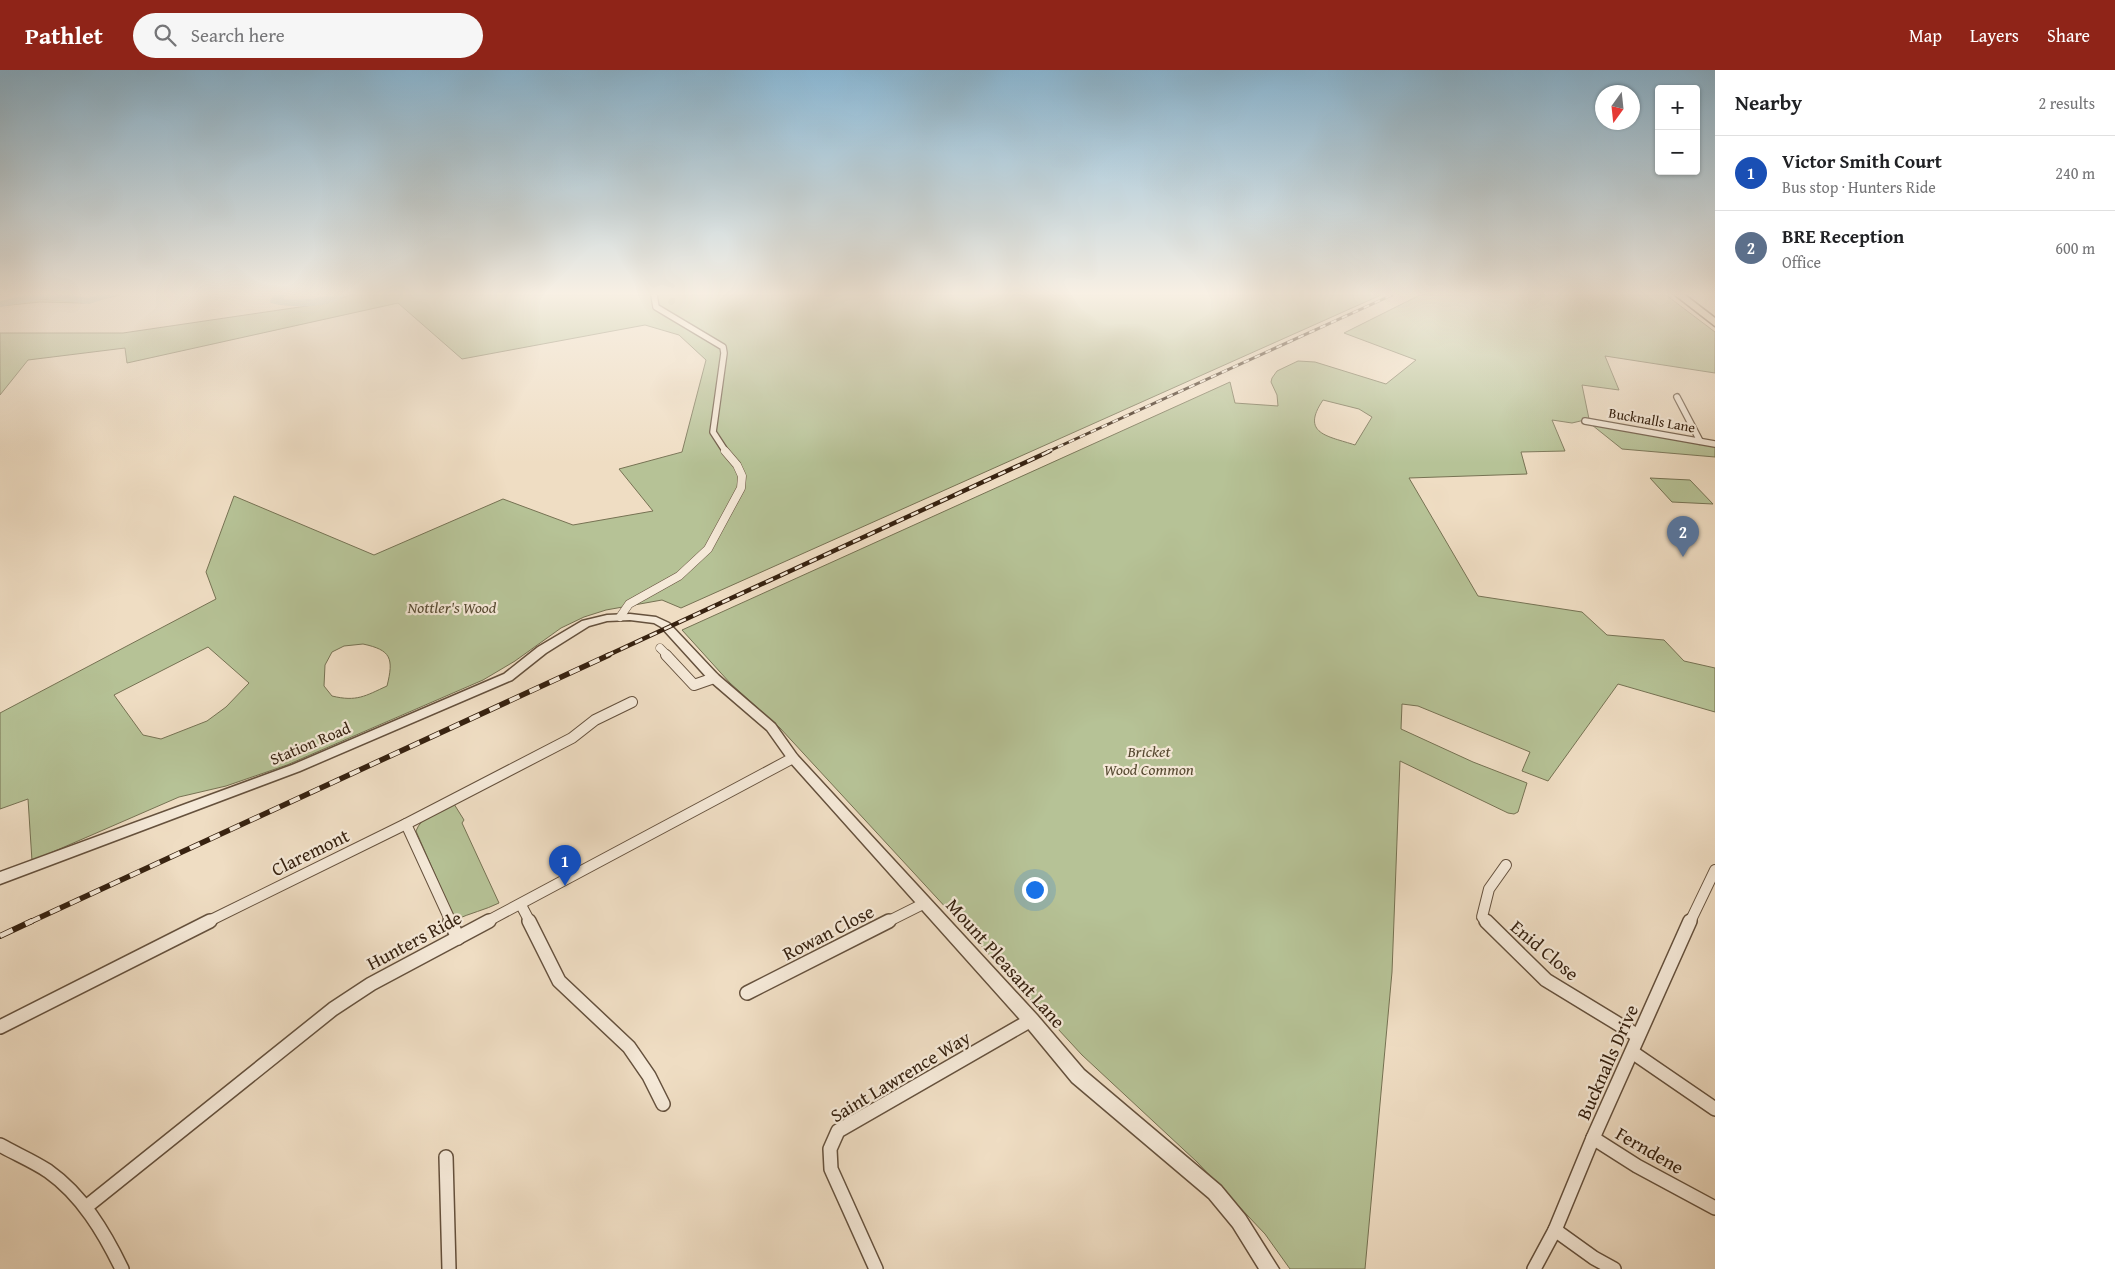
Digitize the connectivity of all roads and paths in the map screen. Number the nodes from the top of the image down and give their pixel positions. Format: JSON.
{"nodes":[{"id":1,"x":724,"y":351,"type":"edge"},
{"id":2,"x":1677,"y":397,"type":"dead end"},
{"id":3,"x":1586,"y":421,"type":"dead end"},
{"id":4,"x":1700,"y":442,"type":"junction"},
{"id":5,"x":1715,"y":444,"type":"edge"},
{"id":6,"x":620,"y":616,"type":"junction"},
{"id":7,"x":660,"y":648,"type":"dead end"},
{"id":8,"x":714,"y":678,"type":"junction"},
{"id":9,"x":632,"y":702,"type":"dead end"},
{"id":10,"x":793,"y":758,"type":"junction"},
{"id":11,"x":406,"y":824,"type":"junction"},
{"id":12,"x":1506,"y":865,"type":"dead end"},
{"id":13,"x":1715,"y":870,"type":"edge"},
{"id":14,"x":0,"y":878,"type":"edge"},
{"id":15,"x":925,"y":903,"type":"junction"},
{"id":16,"x":521,"y":905,"type":"junction"},
{"id":17,"x":458,"y":938,"type":"junction"},
{"id":18,"x":747,"y":993,"type":"dead end"},
{"id":19,"x":1031,"y":1020,"type":"junction"},
{"id":20,"x":0,"y":1027,"type":"edge"},
{"id":21,"x":1638,"y":1036,"type":"junction"},
{"id":22,"x":1632,"y":1052,"type":"junction"},
{"id":23,"x":663,"y":1104,"type":"dead end"},
{"id":24,"x":1715,"y":1109,"type":"edge"},
{"id":25,"x":1593,"y":1138,"type":"junction"},
{"id":26,"x":0,"y":1145,"type":"edge"},
{"id":27,"x":446,"y":1157,"type":"dead end"},
{"id":28,"x":86,"y":1207,"type":"junction"},
{"id":29,"x":1715,"y":1208,"type":"edge"},
{"id":30,"x":1555,"y":1230,"type":"junction"},
{"id":31,"x":122,"y":1269,"type":"edge"},
{"id":32,"x":449,"y":1269,"type":"edge"},
{"id":33,"x":876,"y":1269,"type":"edge"},
{"id":34,"x":1270,"y":1269,"type":"edge"},
{"id":35,"x":1534,"y":1269,"type":"edge"},
{"id":36,"x":1614,"y":1269,"type":"edge"}],
"edges":[{"from":1,"to":6,"type":"street"},
{"from":2,"to":4,"type":"street"},
{"from":3,"to":4,"type":"street","name":"Bucknalls Lane"},
{"from":4,"to":5,"type":"street","name":"Bucknalls Lane"},
{"from":6,"to":8,"type":"street","name":"Mount Pleasant Lane"},
{"from":6,"to":14,"type":"street","name":"Station Road"},
{"from":7,"to":8,"type":"street"},
{"from":8,"to":10,"type":"street","name":"Mount Pleasant Lane"},
{"from":9,"to":11,"type":"street","name":"Claremont"},
{"from":10,"to":15,"type":"street","name":"Mount Pleasant Lane"},
{"from":10,"to":16,"type":"street","name":"Hunters Ride"},
{"from":11,"to":17,"type":"street"},
{"from":11,"to":20,"type":"street","name":"Claremont"},
{"from":12,"to":21,"type":"street","name":"Enid Close"},
{"from":13,"to":21,"type":"street","name":"Bucknalls Drive"},
{"from":15,"to":18,"type":"street","name":"Rowan Close"},
{"from":15,"to":19,"type":"street","name":"Mount Pleasant Lane"},
{"from":16,"to":17,"type":"street","name":"Hunters Ride"},
{"from":16,"to":23,"type":"street"},
{"from":17,"to":28,"type":"street","name":"Hunters Ride"},
{"from":19,"to":33,"type":"street","name":"Saint Lawrence Way"},
{"from":19,"to":34,"type":"street","name":"Mount Pleasant Lane"},
{"from":21,"to":22,"type":"street","name":"Bucknalls Drive"},
{"from":22,"to":24,"type":"street"},
{"from":22,"to":25,"type":"street","name":"Bucknalls Drive"},
{"from":25,"to":29,"type":"street","name":"Ferndene"},
{"from":25,"to":30,"type":"street","name":"Bucknalls Drive"},
{"from":26,"to":28,"type":"street"},
{"from":27,"to":32,"type":"street"},
{"from":28,"to":31,"type":"street"},
{"from":30,"to":35,"type":"street","name":"Bucknalls Drive"},
{"from":30,"to":36,"type":"street"}]}
